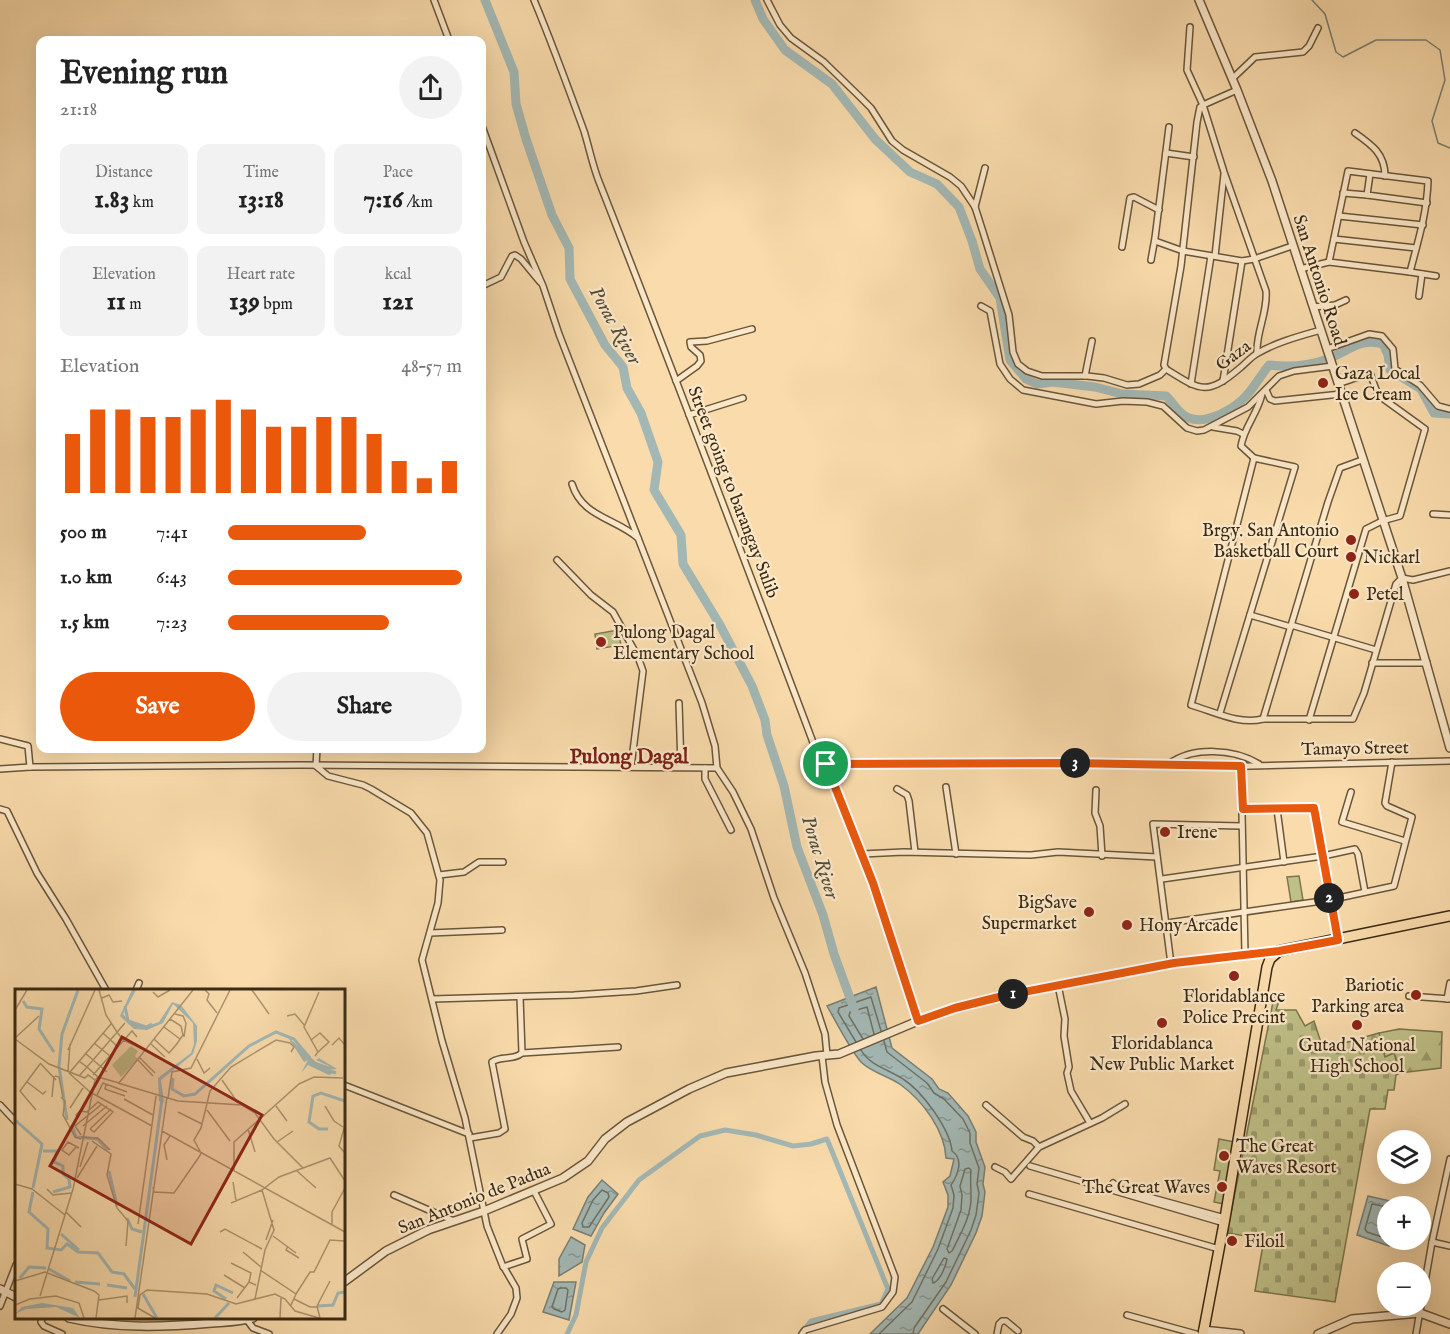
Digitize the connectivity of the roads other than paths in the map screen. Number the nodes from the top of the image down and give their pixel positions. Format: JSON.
{"nodes":[{"id":1,"x":434,"y":0,"type":"edge"},
{"id":2,"x":534,"y":0,"type":"edge"},
{"id":3,"x":767,"y":0,"type":"edge"},
{"id":4,"x":1199,"y":0,"type":"edge"},
{"id":5,"x":1190,"y":27,"type":"dead end"},
{"id":6,"x":1318,"y":28,"type":"dead end"},
{"id":7,"x":448,"y":36,"type":"edge"},
{"id":8,"x":1232,"y":79,"type":"junction"},
{"id":9,"x":1237,"y":90,"type":"junction"},
{"id":10,"x":1203,"y":105,"type":"junction"},
{"id":11,"x":1169,"y":127,"type":"dead end"},
{"id":12,"x":1355,"y":133,"type":"dead end"},
{"id":13,"x":486,"y":137,"type":"edge"},
{"id":14,"x":1166,"y":153,"type":"junction"},
{"id":15,"x":1194,"y":157,"type":"junction"},
{"id":16,"x":985,"y":168,"type":"dead end"},
{"id":17,"x":1224,"y":172,"type":"junction"},
{"id":18,"x":1370,"y":174,"type":"junction"},
{"id":19,"x":1385,"y":176,"type":"junction"},
{"id":20,"x":1343,"y":193,"type":"junction"},
{"id":21,"x":1367,"y":195,"type":"junction"},
{"id":22,"x":1427,"y":203,"type":"junction"},
{"id":23,"x":975,"y":207,"type":"junction"},
{"id":24,"x":1159,"y":210,"type":"junction"},
{"id":25,"x":1339,"y":216,"type":"junction"},
{"id":26,"x":1423,"y":225,"type":"junction"},
{"id":27,"x":1334,"y":239,"type":"junction"},
{"id":28,"x":1155,"y":241,"type":"junction"},
{"id":29,"x":1292,"y":246,"type":"junction"},
{"id":30,"x":1122,"y":247,"type":"dead end"},
{"id":31,"x":1416,"y":248,"type":"junction"},
{"id":32,"x":1183,"y":251,"type":"junction"},
{"id":33,"x":1213,"y":256,"type":"junction"},
{"id":34,"x":1254,"y":259,"type":"junction"},
{"id":35,"x":1150,"y":260,"type":"dead end"},
{"id":36,"x":1242,"y":261,"type":"junction"},
{"id":37,"x":1329,"y":262,"type":"junction"},
{"id":38,"x":1300,"y":269,"type":"junction"},
{"id":39,"x":1410,"y":272,"type":"junction"},
{"id":40,"x":1422,"y":274,"type":"junction"},
{"id":41,"x":1436,"y":276,"type":"dead end"},
{"id":42,"x":486,"y":284,"type":"edge"},
{"id":43,"x":543,"y":286,"type":"junction"},
{"id":44,"x":1419,"y":296,"type":"dead end"},
{"id":45,"x":1346,"y":300,"type":"dead end"},
{"id":46,"x":981,"y":306,"type":"dead end"},
{"id":47,"x":1313,"y":307,"type":"junction"},
{"id":48,"x":752,"y":329,"type":"dead end"},
{"id":49,"x":1321,"y":330,"type":"junction"},
{"id":50,"x":1092,"y":341,"type":"dead end"},
{"id":51,"x":1327,"y":351,"type":"junction"},
{"id":52,"x":1257,"y":353,"type":"junction"},
{"id":53,"x":1332,"y":365,"type":"junction"},
{"id":54,"x":1166,"y":369,"type":"junction"},
{"id":55,"x":1085,"y":376,"type":"junction"},
{"id":56,"x":676,"y":381,"type":"junction"},
{"id":57,"x":1223,"y":381,"type":"junction"},
{"id":58,"x":1191,"y":384,"type":"junction"},
{"id":59,"x":1338,"y":384,"type":"junction"},
{"id":60,"x":1264,"y":392,"type":"junction"},
{"id":61,"x":1341,"y":394,"type":"junction"},
{"id":62,"x":743,"y":398,"type":"dead end"},
{"id":63,"x":1450,"y":410,"type":"edge"},
{"id":64,"x":689,"y":415,"type":"junction"},
{"id":65,"x":1212,"y":426,"type":"junction"},
{"id":66,"x":1243,"y":434,"type":"junction"},
{"id":67,"x":1254,"y":458,"type":"junction"},
{"id":68,"x":1362,"y":460,"type":"junction"},
{"id":69,"x":572,"y":484,"type":"dead end"},
{"id":70,"x":1433,"y":514,"type":"dead end"},
{"id":71,"x":1450,"y":515,"type":"edge"},
{"id":72,"x":1382,"y":521,"type":"junction"},
{"id":73,"x":639,"y":539,"type":"junction"},
{"id":74,"x":557,"y":560,"type":"dead end"},
{"id":75,"x":1450,"y":572,"type":"edge"},
{"id":76,"x":1402,"y":578,"type":"junction"},
{"id":77,"x":1250,"y":615,"type":"junction"},
{"id":78,"x":1291,"y":626,"type":"junction"},
{"id":79,"x":1334,"y":638,"type":"junction"},
{"id":80,"x":1376,"y":650,"type":"junction"},
{"id":81,"x":1372,"y":663,"type":"junction"},
{"id":82,"x":1427,"y":663,"type":"junction"},
{"id":83,"x":680,"y":703,"type":"dead end"},
{"id":84,"x":1220,"y":713,"type":"junction"},
{"id":85,"x":1263,"y":719,"type":"junction"},
{"id":86,"x":1309,"y":720,"type":"junction"},
{"id":87,"x":0,"y":740,"type":"edge"},
{"id":88,"x":1450,"y":748,"type":"edge"},
{"id":89,"x":317,"y":753,"type":"edge"},
{"id":90,"x":1450,"y":761,"type":"edge"},
{"id":91,"x":1392,"y":762,"type":"junction"},
{"id":92,"x":826,"y":764,"type":"junction"},
{"id":93,"x":1167,"y":765,"type":"junction"},
{"id":94,"x":1261,"y":765,"type":"junction"},
{"id":95,"x":316,"y":766,"type":"junction"},
{"id":96,"x":1241,"y":766,"type":"junction"},
{"id":97,"x":30,"y":767,"type":"junction"},
{"id":98,"x":631,"y":767,"type":"junction"},
{"id":99,"x":681,"y":768,"type":"junction"},
{"id":100,"x":705,"y":768,"type":"junction"},
{"id":101,"x":717,"y":768,"type":"junction"},
{"id":102,"x":0,"y":769,"type":"edge"},
{"id":103,"x":946,"y":787,"type":"dead end"},
{"id":104,"x":897,"y":789,"type":"dead end"},
{"id":105,"x":1096,"y":790,"type":"dead end"},
{"id":106,"x":1351,"y":792,"type":"dead end"},
{"id":107,"x":0,"y":809,"type":"edge"},
{"id":108,"x":1243,"y":809,"type":"junction"},
{"id":109,"x":1276,"y":809,"type":"junction"},
{"id":110,"x":1241,"y":826,"type":"junction"},
{"id":111,"x":731,"y":830,"type":"dead end"},
{"id":112,"x":1405,"y":841,"type":"junction"},
{"id":113,"x":915,"y":852,"type":"junction"},
{"id":114,"x":862,"y":854,"type":"junction"},
{"id":115,"x":956,"y":854,"type":"junction"},
{"id":116,"x":1102,"y":856,"type":"junction"},
{"id":117,"x":1323,"y":856,"type":"junction"},
{"id":118,"x":1157,"y":857,"type":"junction"},
{"id":119,"x":503,"y":862,"type":"dead end"},
{"id":120,"x":1284,"y":862,"type":"junction"},
{"id":121,"x":1243,"y":868,"type":"junction"},
{"id":122,"x":439,"y":874,"type":"junction"},
{"id":123,"x":1162,"y":879,"type":"junction"},
{"id":124,"x":1365,"y":892,"type":"junction"},
{"id":125,"x":1329,"y":900,"type":"junction"},
{"id":126,"x":1244,"y":913,"type":"junction"},
{"id":127,"x":1450,"y":916,"type":"edge"},
{"id":128,"x":1167,"y":923,"type":"junction"},
{"id":129,"x":502,"y":930,"type":"dead end"},
{"id":130,"x":430,"y":933,"type":"junction"},
{"id":131,"x":1338,"y":940,"type":"junction"},
{"id":132,"x":1279,"y":951,"type":"junction"},
{"id":133,"x":1245,"y":954,"type":"junction"},
{"id":134,"x":1171,"y":964,"type":"junction"},
{"id":135,"x":139,"y":983,"type":"dead end"},
{"id":136,"x":1450,"y":983,"type":"edge"},
{"id":137,"x":677,"y":985,"type":"dead end"},
{"id":138,"x":1058,"y":985,"type":"junction"},
{"id":139,"x":105,"y":989,"type":"edge"},
{"id":140,"x":136,"y":989,"type":"edge"},
{"id":141,"x":1409,"y":996,"type":"dead end"},
{"id":142,"x":520,"y":997,"type":"junction"},
{"id":143,"x":432,"y":999,"type":"junction"},
{"id":144,"x":1449,"y":999,"type":"edge"},
{"id":145,"x":918,"y":1021,"type":"junction"},
{"id":146,"x":618,"y":1047,"type":"dead end"},
{"id":147,"x":522,"y":1053,"type":"junction"},
{"id":148,"x":824,"y":1055,"type":"junction"},
{"id":149,"x":345,"y":1085,"type":"edge"},
{"id":150,"x":1125,"y":1104,"type":"dead end"},
{"id":151,"x":0,"y":1105,"type":"edge"},
{"id":152,"x":986,"y":1105,"type":"dead end"},
{"id":153,"x":15,"y":1121,"type":"edge"},
{"id":154,"x":1090,"y":1123,"type":"junction"},
{"id":155,"x":469,"y":1136,"type":"junction"},
{"id":156,"x":1039,"y":1147,"type":"junction"},
{"id":157,"x":1450,"y":1159,"type":"edge"},
{"id":158,"x":1030,"y":1166,"type":"dead end"},
{"id":159,"x":994,"y":1167,"type":"dead end"},
{"id":160,"x":1449,"y":1171,"type":"edge"},
{"id":161,"x":1113,"y":1183,"type":"dead end"},
{"id":162,"x":534,"y":1191,"type":"junction"},
{"id":163,"x":1029,"y":1194,"type":"dead end"},
{"id":164,"x":394,"y":1195,"type":"dead end"},
{"id":165,"x":484,"y":1211,"type":"junction"},
{"id":166,"x":454,"y":1221,"type":"junction"},
{"id":167,"x":1224,"y":1221,"type":"junction"},
{"id":168,"x":1432,"y":1242,"type":"junction"},
{"id":169,"x":1450,"y":1246,"type":"edge"},
{"id":170,"x":1219,"y":1249,"type":"junction"},
{"id":171,"x":1429,"y":1262,"type":"edge"},
{"id":172,"x":15,"y":1267,"type":"edge"},
{"id":173,"x":503,"y":1267,"type":"junction"},
{"id":174,"x":345,"y":1281,"type":"edge"},
{"id":175,"x":3,"y":1291,"type":"edge"},
{"id":176,"x":0,"y":1306,"type":"edge"},
{"id":177,"x":943,"y":1309,"type":"dead end"},
{"id":178,"x":1127,"y":1315,"type":"dead end"},
{"id":179,"x":1386,"y":1316,"type":"edge"},
{"id":180,"x":1419,"y":1316,"type":"edge"},
{"id":181,"x":1428,"y":1316,"type":"edge"},
{"id":182,"x":42,"y":1319,"type":"edge"},
{"id":183,"x":78,"y":1319,"type":"edge"},
{"id":184,"x":250,"y":1319,"type":"edge"},
{"id":185,"x":1450,"y":1324,"type":"edge"},
{"id":186,"x":1018,"y":1331,"type":"dead end"},
{"id":187,"x":1201,"y":1332,"type":"edge"},
{"id":188,"x":62,"y":1334,"type":"edge"},
{"id":189,"x":269,"y":1334,"type":"edge"},
{"id":190,"x":497,"y":1334,"type":"edge"},
{"id":191,"x":802,"y":1334,"type":"edge"},
{"id":192,"x":975,"y":1334,"type":"edge"},
{"id":193,"x":997,"y":1334,"type":"edge"},
{"id":194,"x":1239,"y":1334,"type":"edge"},
{"id":195,"x":1318,"y":1334,"type":"edge"},
{"id":196,"x":1416,"y":1334,"type":"edge"}],
"edges":[{"from":1,"to":7,"type":"street"},
{"from":2,"to":56,"type":"street","name":"Street going to barangay Sulib"},
{"from":3,"to":23,"type":"street"},
{"from":4,"to":8,"type":"street","name":"San Antonio Road"},
{"from":5,"to":10,"type":"street"},
{"from":6,"to":8,"type":"street"},
{"from":8,"to":9,"type":"street","name":"San Antonio Road"},
{"from":9,"to":10,"type":"street"},
{"from":9,"to":29,"type":"street","name":"San Antonio Road"},
{"from":10,"to":15,"type":"street"},
{"from":10,"to":17,"type":"street"},
{"from":11,"to":14,"type":"street"},
{"from":12,"to":19,"type":"street"},
{"from":13,"to":43,"type":"street"},
{"from":14,"to":15,"type":"street"},
{"from":14,"to":24,"type":"street"},
{"from":15,"to":32,"type":"street"},
{"from":16,"to":23,"type":"street"},
{"from":17,"to":33,"type":"street"},
{"from":17,"to":34,"type":"street"},
{"from":18,"to":19,"type":"street"},
{"from":18,"to":20,"type":"street"},
{"from":18,"to":21,"type":"street"},
{"from":19,"to":22,"type":"street"},
{"from":20,"to":21,"type":"street"},
{"from":20,"to":25,"type":"street"},
{"from":21,"to":22,"type":"street"},
{"from":22,"to":26,"type":"street"},
{"from":23,"to":55,"type":"street"},
{"from":24,"to":28,"type":"street"},
{"from":24,"to":30,"type":"street"},
{"from":25,"to":26,"type":"street"},
{"from":25,"to":27,"type":"street"},
{"from":26,"to":31,"type":"street"},
{"from":27,"to":31,"type":"street"},
{"from":27,"to":37,"type":"street"},
{"from":28,"to":32,"type":"street"},
{"from":28,"to":35,"type":"street"},
{"from":29,"to":34,"type":"street"},
{"from":29,"to":38,"type":"street","name":"San Antonio Road"},
{"from":31,"to":39,"type":"street"},
{"from":32,"to":33,"type":"street"},
{"from":32,"to":54,"type":"street"},
{"from":33,"to":36,"type":"street"},
{"from":33,"to":58,"type":"street"},
{"from":34,"to":36,"type":"street"},
{"from":34,"to":52,"type":"street"},
{"from":36,"to":57,"type":"street"},
{"from":37,"to":38,"type":"street"},
{"from":37,"to":39,"type":"street"},
{"from":38,"to":47,"type":"street","name":"San Antonio Road"},
{"from":39,"to":40,"type":"street"},
{"from":40,"to":41,"type":"street"},
{"from":40,"to":44,"type":"street"},
{"from":42,"to":43,"type":"street"},
{"from":43,"to":73,"type":"street"},
{"from":45,"to":47,"type":"street"},
{"from":46,"to":65,"type":"street"},
{"from":47,"to":49,"type":"street","name":"San Antonio Road"},
{"from":48,"to":56,"type":"street"},
{"from":49,"to":51,"type":"street","name":"San Antonio Road"},
{"from":49,"to":52,"type":"street","name":"Gaza"},
{"from":50,"to":55,"type":"street"},
{"from":51,"to":53,"type":"street","name":"San Antonio Road"},
{"from":51,"to":63,"type":"street"},
{"from":52,"to":57,"type":"street","name":"Gaza"},
{"from":53,"to":59,"type":"street","name":"San Antonio Road"},
{"from":53,"to":60,"type":"street"},
{"from":54,"to":55,"type":"street"},
{"from":54,"to":58,"type":"street"},
{"from":56,"to":64,"type":"street","name":"Street going to barangay Sulib"},
{"from":57,"to":58,"type":"street","name":"Gaza"},
{"from":59,"to":61,"type":"street","name":"San Antonio Road"},
{"from":59,"to":72,"type":"street"},
{"from":60,"to":61,"type":"street"},
{"from":60,"to":65,"type":"street"},
{"from":60,"to":66,"type":"street"},
{"from":61,"to":68,"type":"street","name":"San Antonio Road"},
{"from":62,"to":64,"type":"street"},
{"from":64,"to":92,"type":"street","name":"Street going to barangay Sulib"},
{"from":65,"to":66,"type":"street"},
{"from":66,"to":67,"type":"street"},
{"from":67,"to":77,"type":"street"},
{"from":67,"to":84,"type":"street"},
{"from":68,"to":72,"type":"street","name":"San Antonio Road"},
{"from":68,"to":78,"type":"street"},
{"from":69,"to":73,"type":"street"},
{"from":70,"to":71,"type":"street"},
{"from":72,"to":76,"type":"street","name":"San Antonio Road"},
{"from":72,"to":79,"type":"street"},
{"from":73,"to":101,"type":"street"},
{"from":74,"to":98,"type":"street"},
{"from":75,"to":76,"type":"street"},
{"from":76,"to":80,"type":"street"},
{"from":76,"to":82,"type":"street","name":"San Antonio Road"},
{"from":77,"to":78,"type":"street"},
{"from":77,"to":84,"type":"street"},
{"from":78,"to":79,"type":"street"},
{"from":78,"to":85,"type":"street"},
{"from":79,"to":80,"type":"street"},
{"from":79,"to":86,"type":"street"},
{"from":80,"to":81,"type":"street"},
{"from":81,"to":82,"type":"street"},
{"from":81,"to":86,"type":"street"},
{"from":82,"to":88,"type":"street","name":"San Antonio Road"},
{"from":83,"to":99,"type":"street"},
{"from":84,"to":85,"type":"street"},
{"from":85,"to":86,"type":"street"},
{"from":87,"to":97,"type":"street"},
{"from":89,"to":95,"type":"street"},
{"from":90,"to":91,"type":"street","name":"Tamayo Street"},
{"from":91,"to":94,"type":"street","name":"Tamayo Street"},
{"from":91,"to":112,"type":"street"},
{"from":92,"to":93,"type":"street","name":"Tamayo Street"},
{"from":92,"to":114,"type":"street","name":"Street going to barangay Sulib"},
{"from":93,"to":94,"type":"street"},
{"from":93,"to":96,"type":"street","name":"Tamayo Street"},
{"from":94,"to":96,"type":"street","name":"Tamayo Street"},
{"from":95,"to":97,"type":"street"},
{"from":95,"to":98,"type":"street"},
{"from":95,"to":122,"type":"street"},
{"from":96,"to":108,"type":"street"},
{"from":97,"to":102,"type":"street"},
{"from":98,"to":99,"type":"street"},
{"from":99,"to":100,"type":"street"},
{"from":100,"to":101,"type":"street"},
{"from":100,"to":111,"type":"street"},
{"from":101,"to":148,"type":"street"},
{"from":103,"to":115,"type":"street"},
{"from":104,"to":113,"type":"street"},
{"from":105,"to":116,"type":"street"},
{"from":106,"to":112,"type":"street"},
{"from":107,"to":139,"type":"street"},
{"from":108,"to":109,"type":"street"},
{"from":108,"to":110,"type":"street"},
{"from":109,"to":117,"type":"street"},
{"from":109,"to":120,"type":"street"},
{"from":110,"to":118,"type":"street"},
{"from":110,"to":121,"type":"street"},
{"from":112,"to":124,"type":"street"},
{"from":113,"to":114,"type":"street"},
{"from":113,"to":115,"type":"street"},
{"from":114,"to":145,"type":"street","name":"Street going to barangay Sulib"},
{"from":115,"to":116,"type":"street"},
{"from":116,"to":118,"type":"street"},
{"from":117,"to":120,"type":"street"},
{"from":117,"to":124,"type":"street"},
{"from":117,"to":125,"type":"street"},
{"from":118,"to":123,"type":"street"},
{"from":119,"to":122,"type":"street"},
{"from":120,"to":121,"type":"street"},
{"from":121,"to":123,"type":"street"},
{"from":121,"to":126,"type":"street"},
{"from":122,"to":130,"type":"street"},
{"from":123,"to":128,"type":"street"},
{"from":124,"to":125,"type":"street"},
{"from":125,"to":126,"type":"street"},
{"from":125,"to":131,"type":"street"},
{"from":126,"to":128,"type":"street"},
{"from":126,"to":133,"type":"street"},
{"from":127,"to":131,"type":"main road"},
{"from":128,"to":134,"type":"street"},
{"from":129,"to":130,"type":"street"},
{"from":130,"to":143,"type":"street"},
{"from":131,"to":132,"type":"main road"},
{"from":132,"to":133,"type":"street","name":"San Antonio de Padua"},
{"from":132,"to":167,"type":"main road"},
{"from":133,"to":134,"type":"street","name":"San Antonio de Padua"},
{"from":134,"to":138,"type":"street","name":"San Antonio de Padua"},
{"from":135,"to":140,"type":"street"},
{"from":136,"to":144,"type":"street"},
{"from":137,"to":142,"type":"street"},
{"from":138,"to":145,"type":"street","name":"San Antonio de Padua"},
{"from":138,"to":154,"type":"street"},
{"from":141,"to":144,"type":"street"},
{"from":142,"to":143,"type":"street"},
{"from":142,"to":147,"type":"street"},
{"from":143,"to":155,"type":"street"},
{"from":145,"to":148,"type":"street","name":"San Antonio de Padua"},
{"from":146,"to":147,"type":"street"},
{"from":147,"to":155,"type":"street"},
{"from":148,"to":162,"type":"street","name":"San Antonio de Padua"},
{"from":148,"to":191,"type":"street"},
{"from":149,"to":155,"type":"street"},
{"from":150,"to":154,"type":"street"},
{"from":151,"to":153,"type":"street"},
{"from":152,"to":156,"type":"street"},
{"from":154,"to":156,"type":"street"},
{"from":155,"to":165,"type":"street"},
{"from":156,"to":159,"type":"street"},
{"from":157,"to":160,"type":"street"},
{"from":158,"to":167,"type":"street"},
{"from":160,"to":168,"type":"street"},
{"from":161,"to":167,"type":"street"},
{"from":162,"to":165,"type":"street","name":"San Antonio de Padua"},
{"from":162,"to":173,"type":"street"},
{"from":163,"to":170,"type":"street"},
{"from":164,"to":166,"type":"street"},
{"from":165,"to":166,"type":"street","name":"San Antonio de Padua"},
{"from":165,"to":173,"type":"street"},
{"from":166,"to":174,"type":"street","name":"San Antonio de Padua"},
{"from":167,"to":170,"type":"main road"},
{"from":168,"to":169,"type":"street"},
{"from":168,"to":171,"type":"street"},
{"from":170,"to":187,"type":"main road"},
{"from":172,"to":175,"type":"street"},
{"from":173,"to":190,"type":"street"},
{"from":175,"to":176,"type":"street"},
{"from":177,"to":192,"type":"street"},
{"from":178,"to":187,"type":"street"},
{"from":179,"to":195,"type":"street"},
{"from":180,"to":196,"type":"street"},
{"from":181,"to":185,"type":"street"},
{"from":182,"to":188,"type":"street"},
{"from":183,"to":184,"type":"street"},
{"from":184,"to":189,"type":"street"},
{"from":186,"to":193,"type":"street"},
{"from":187,"to":194,"type":"street"}]}
